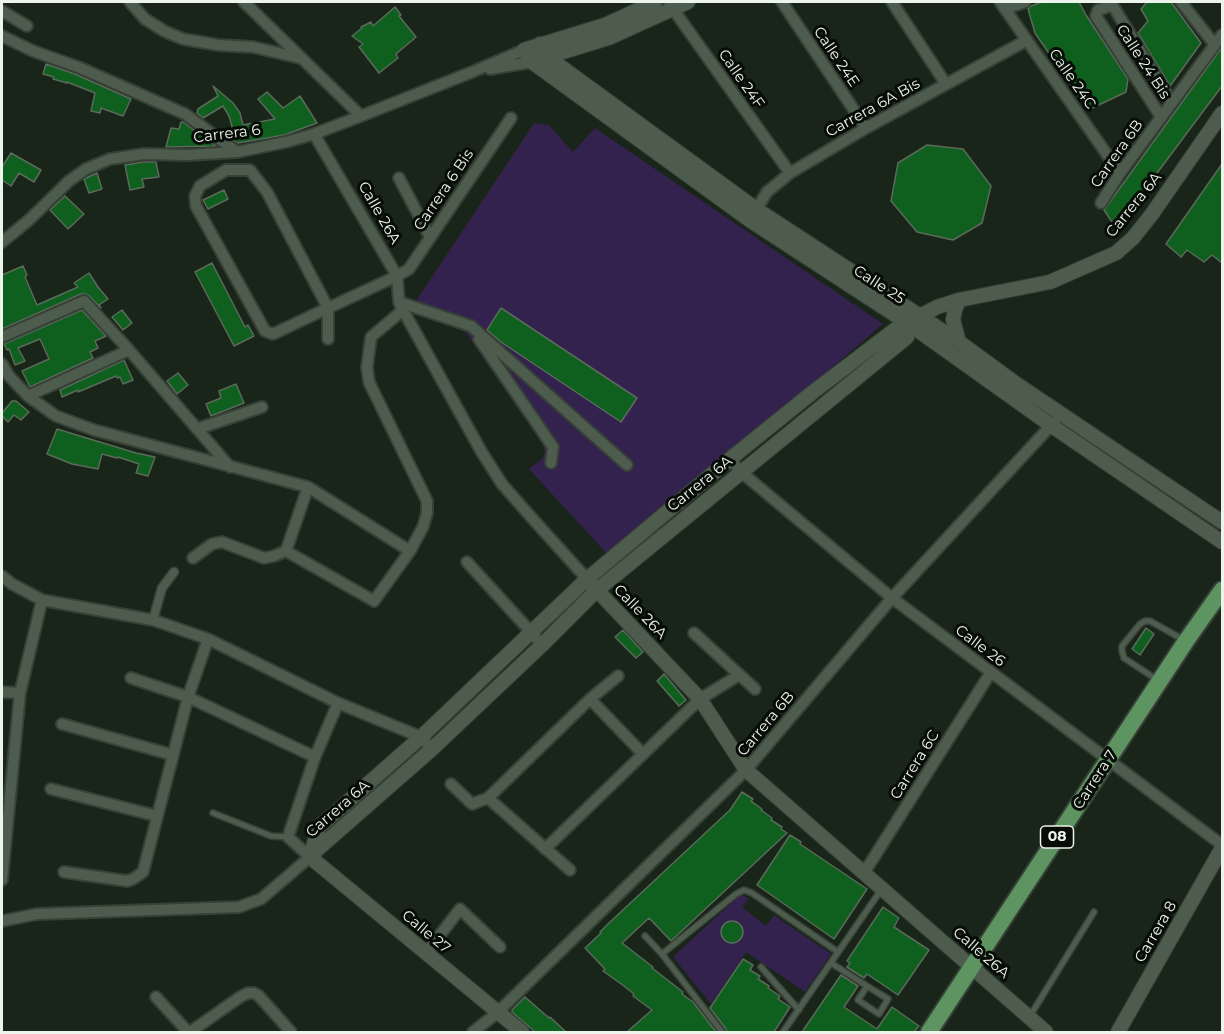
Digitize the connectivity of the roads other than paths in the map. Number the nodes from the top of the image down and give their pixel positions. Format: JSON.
{"nodes":[{"id":1,"x":130,"y":2,"type":"edge"},
{"id":2,"x":244,"y":2,"type":"edge"},
{"id":3,"x":655,"y":2,"type":"edge"},
{"id":4,"x":688,"y":2,"type":"edge"},
{"id":5,"x":782,"y":2,"type":"edge"},
{"id":6,"x":892,"y":2,"type":"edge"},
{"id":7,"x":1025,"y":2,"type":"edge"},
{"id":8,"x":1181,"y":2,"type":"edge"},
{"id":9,"x":671,"y":5,"type":"edge"},
{"id":10,"x":1002,"y":5,"type":"edge"},
{"id":11,"x":2,"y":11,"type":"edge"},
{"id":12,"x":27,"y":26,"type":"dead end"},
{"id":13,"x":1222,"y":35,"type":"edge"},
{"id":14,"x":2,"y":36,"type":"edge"},
{"id":15,"x":1027,"y":40,"type":"junction"},
{"id":16,"x":1215,"y":45,"type":"junction"},
{"id":17,"x":524,"y":50,"type":"junction"},
{"id":18,"x":543,"y":50,"type":"junction"},
{"id":19,"x":300,"y":58,"type":"junction"},
{"id":20,"x":532,"y":62,"type":"junction"},
{"id":21,"x":472,"y":72,"type":"junction"},
{"id":22,"x":946,"y":84,"type":"junction"},
{"id":23,"x":1172,"y":103,"type":"junction"},
{"id":24,"x":1222,"y":113,"type":"edge"},
{"id":25,"x":361,"y":116,"type":"junction"},
{"id":26,"x":1161,"y":117,"type":"junction"},
{"id":27,"x":511,"y":118,"type":"dead end"},
{"id":28,"x":866,"y":128,"type":"junction"},
{"id":29,"x":314,"y":134,"type":"junction"},
{"id":30,"x":237,"y":152,"type":"junction"},
{"id":31,"x":790,"y":173,"type":"junction"},
{"id":32,"x":1120,"y":173,"type":"junction"},
{"id":33,"x":399,"y":178,"type":"dead end"},
{"id":34,"x":1101,"y":202,"type":"dead end"},
{"id":35,"x":753,"y":215,"type":"junction"},
{"id":36,"x":430,"y":237,"type":"junction"},
{"id":37,"x":2,"y":242,"type":"edge"},
{"id":38,"x":397,"y":276,"type":"junction"},
{"id":39,"x":959,"y":300,"type":"junction"},
{"id":40,"x":401,"y":306,"type":"junction"},
{"id":41,"x":328,"y":308,"type":"junction"},
{"id":42,"x":914,"y":320,"type":"junction"},
{"id":43,"x":471,"y":326,"type":"junction"},
{"id":44,"x":2,"y":336,"type":"edge"},
{"id":45,"x":328,"y":339,"type":"dead end"},
{"id":46,"x":959,"y":342,"type":"junction"},
{"id":47,"x":129,"y":350,"type":"junction"},
{"id":48,"x":2,"y":364,"type":"edge"},
{"id":49,"x":28,"y":396,"type":"junction"},
{"id":50,"x":262,"y":407,"type":"dead end"},
{"id":51,"x":1061,"y":414,"type":"junction"},
{"id":52,"x":1052,"y":426,"type":"junction"},
{"id":53,"x":197,"y":429,"type":"junction"},
{"id":54,"x":730,"y":459,"type":"junction"},
{"id":55,"x":551,"y":463,"type":"dead end"},
{"id":56,"x":627,"y":465,"type":"dead end"},
{"id":57,"x":230,"y":467,"type":"junction"},
{"id":58,"x":741,"y":472,"type":"junction"},
{"id":59,"x":308,"y":488,"type":"junction"},
{"id":60,"x":1222,"y":522,"type":"edge"},
{"id":61,"x":1222,"y":542,"type":"edge"},
{"id":62,"x":286,"y":551,"type":"junction"},
{"id":63,"x":410,"y":551,"type":"junction"},
{"id":64,"x":193,"y":558,"type":"dead end"},
{"id":65,"x":466,"y":562,"type":"dead end"},
{"id":66,"x":174,"y":572,"type":"dead end"},
{"id":67,"x":2,"y":576,"type":"edge"},
{"id":68,"x":587,"y":579,"type":"junction"},
{"id":69,"x":1222,"y":590,"type":"edge"},
{"id":70,"x":596,"y":591,"type":"junction"},
{"id":71,"x":892,"y":598,"type":"junction"},
{"id":72,"x":42,"y":600,"type":"junction"},
{"id":73,"x":153,"y":620,"type":"junction"},
{"id":74,"x":531,"y":632,"type":"junction"},
{"id":75,"x":694,"y":633,"type":"dead end"},
{"id":76,"x":208,"y":639,"type":"junction"},
{"id":77,"x":1186,"y":641,"type":"junction"},
{"id":78,"x":542,"y":645,"type":"junction"},
{"id":79,"x":991,"y":672,"type":"junction"},
{"id":80,"x":739,"y":675,"type":"junction"},
{"id":81,"x":618,"y":676,"type":"dead end"},
{"id":82,"x":130,"y":678,"type":"dead end"},
{"id":83,"x":1160,"y":682,"type":"junction"},
{"id":84,"x":755,"y":689,"type":"dead end"},
{"id":85,"x":2,"y":692,"type":"edge"},
{"id":86,"x":20,"y":693,"type":"junction"},
{"id":87,"x":188,"y":697,"type":"junction"},
{"id":88,"x":590,"y":699,"type":"junction"},
{"id":89,"x":700,"y":699,"type":"junction"},
{"id":90,"x":338,"y":704,"type":"junction"},
{"id":91,"x":62,"y":724,"type":"dead end"},
{"id":92,"x":421,"y":737,"type":"junction"},
{"id":93,"x":432,"y":749,"type":"junction"},
{"id":94,"x":643,"y":754,"type":"junction"},
{"id":95,"x":173,"y":755,"type":"junction"},
{"id":96,"x":315,"y":757,"type":"junction"},
{"id":97,"x":1108,"y":760,"type":"junction"},
{"id":98,"x":746,"y":770,"type":"junction"},
{"id":99,"x":451,"y":784,"type":"dead end"},
{"id":100,"x":51,"y":789,"type":"dead end"},
{"id":101,"x":488,"y":798,"type":"junction"},
{"id":102,"x":213,"y":813,"type":"dead end"},
{"id":103,"x":157,"y":816,"type":"junction"},
{"id":104,"x":288,"y":837,"type":"junction"},
{"id":105,"x":1222,"y":847,"type":"edge"},
{"id":106,"x":545,"y":849,"type":"junction"},
{"id":107,"x":310,"y":857,"type":"junction"},
{"id":108,"x":570,"y":870,"type":"dead end"},
{"id":109,"x":64,"y":872,"type":"dead end"},
{"id":110,"x":864,"y":873,"type":"junction"},
{"id":111,"x":2,"y":880,"type":"edge"},
{"id":112,"x":882,"y":888,"type":"junction"},
{"id":113,"x":1094,"y":912,"type":"dead end"},
{"id":114,"x":2,"y":921,"type":"edge"},
{"id":115,"x":645,"y":936,"type":"dead end"},
{"id":116,"x":500,"y":947,"type":"dead end"},
{"id":117,"x":838,"y":952,"type":"junction"},
{"id":118,"x":426,"y":953,"type":"junction"},
{"id":119,"x":662,"y":954,"type":"junction"},
{"id":120,"x":831,"y":963,"type":"junction"},
{"id":121,"x":760,"y":967,"type":"dead end"},
{"id":122,"x":972,"y":967,"type":"junction"},
{"id":123,"x":867,"y":986,"type":"junction"},
{"id":124,"x":156,"y":997,"type":"dead end"},
{"id":125,"x":799,"y":1010,"type":"junction"},
{"id":126,"x":497,"y":1013,"type":"junction"},
{"id":127,"x":1029,"y":1018,"type":"junction"},
{"id":128,"x":1124,"y":1030,"type":"edge"},
{"id":129,"x":189,"y":1032,"type":"edge"},
{"id":130,"x":291,"y":1032,"type":"edge"},
{"id":131,"x":473,"y":1032,"type":"edge"},
{"id":132,"x":522,"y":1032,"type":"edge"},
{"id":133,"x":722,"y":1032,"type":"edge"},
{"id":134,"x":783,"y":1032,"type":"edge"},
{"id":135,"x":930,"y":1032,"type":"edge"},
{"id":136,"x":1046,"y":1032,"type":"edge"}],
"edges":[{"from":1,"to":19,"type":"street"},
{"from":2,"to":19,"type":"street"},
{"from":3,"to":18,"type":"street","name":"Carrera 6"},
{"from":4,"to":9,"type":"street","name":"Carrera 6"},
{"from":5,"to":28,"type":"street","name":"Calle 24E"},
{"from":6,"to":22,"type":"street"},
{"from":7,"to":10,"type":"street"},
{"from":8,"to":16,"type":"street"},
{"from":9,"to":18,"type":"street","name":"Carrera 6"},
{"from":9,"to":31,"type":"street","name":"Calle 24F"},
{"from":10,"to":15,"type":"street","name":"Calle 24C"},
{"from":11,"to":12,"type":"street"},
{"from":13,"to":16,"type":"street","name":"Carrera 6B"},
{"from":14,"to":30,"type":"street"},
{"from":15,"to":22,"type":"street","name":"Carrera 6A Bis"},
{"from":15,"to":32,"type":"street","name":"Calle 24C"},
{"from":16,"to":23,"type":"street","name":"Carrera 6B"},
{"from":17,"to":18,"type":"street","name":"Carrera 6"},
{"from":17,"to":20,"type":"street","name":"Calle 25"},
{"from":17,"to":21,"type":"street","name":"Carrera 6"},
{"from":18,"to":20,"type":"street","name":"Carrera 6"},
{"from":18,"to":35,"type":"street","name":"Calle 25"},
{"from":19,"to":25,"type":"street"},
{"from":20,"to":21,"type":"street","name":"Carrera 6"},
{"from":20,"to":35,"type":"street","name":"Calle 25"},
{"from":21,"to":25,"type":"street","name":"Carrera 6"},
{"from":22,"to":28,"type":"street","name":"Carrera 6A Bis"},
{"from":23,"to":26,"type":"street","name":"Carrera 6B"},
{"from":23,"to":26,"type":"street","name":"Calle 24 Bis"},
{"from":24,"to":39,"type":"street","name":"Carrera 6A"},
{"from":25,"to":29,"type":"street","name":"Carrera 6"},
{"from":26,"to":32,"type":"street","name":"Carrera 6B"},
{"from":27,"to":36,"type":"street","name":"Carrera 6 Bis"},
{"from":28,"to":31,"type":"street","name":"Carrera 6A Bis"},
{"from":29,"to":30,"type":"street","name":"Carrera 6"},
{"from":29,"to":38,"type":"street","name":"Calle 26A"},
{"from":30,"to":37,"type":"street","name":"Carrera 6"},
{"from":31,"to":35,"type":"street","name":"Carrera 6A Bis"},
{"from":32,"to":34,"type":"street","name":"Carrera 6B"},
{"from":33,"to":36,"type":"street"},
{"from":35,"to":42,"type":"street","name":"Calle 25"},
{"from":36,"to":38,"type":"street","name":"Carrera 6 Bis"},
{"from":38,"to":40,"type":"street","name":"Calle 26A"},
{"from":38,"to":41,"type":"street","name":"Carrera 6 Bis"},
{"from":39,"to":42,"type":"street","name":"Carrera 6A"},
{"from":39,"to":46,"type":"street"},
{"from":40,"to":43,"type":"street"},
{"from":40,"to":63,"type":"street"},
{"from":40,"to":68,"type":"street","name":"Calle 26A"},
{"from":41,"to":41,"type":"street","name":"Carrera 6 Bis"},
{"from":41,"to":45,"type":"street"},
{"from":42,"to":46,"type":"street","name":"Calle 25"},
{"from":42,"to":52,"type":"street","name":"Calle 25"},
{"from":42,"to":54,"type":"street","name":"Carrera 6A"},
{"from":42,"to":58,"type":"street","name":"Carrera 6A"},
{"from":43,"to":55,"type":"street"},
{"from":43,"to":56,"type":"street"},
{"from":44,"to":47,"type":"street"},
{"from":46,"to":51,"type":"street","name":"Calle 25"},
{"from":47,"to":49,"type":"street"},
{"from":47,"to":53,"type":"street"},
{"from":48,"to":49,"type":"street"},
{"from":49,"to":57,"type":"street"},
{"from":50,"to":53,"type":"street"},
{"from":51,"to":52,"type":"street","name":"Carrera 6B"},
{"from":51,"to":60,"type":"street","name":"Calle 25"},
{"from":52,"to":61,"type":"street","name":"Calle 25"},
{"from":52,"to":71,"type":"street","name":"Carrera 6B"},
{"from":53,"to":57,"type":"street"},
{"from":54,"to":58,"type":"street","name":"Calle 26"},
{"from":54,"to":68,"type":"street","name":"Carrera 6A"},
{"from":57,"to":59,"type":"street"},
{"from":58,"to":70,"type":"street","name":"Carrera 6A"},
{"from":58,"to":71,"type":"street","name":"Calle 26"},
{"from":59,"to":62,"type":"street"},
{"from":59,"to":63,"type":"street"},
{"from":62,"to":63,"type":"street"},
{"from":62,"to":64,"type":"street"},
{"from":65,"to":74,"type":"street"},
{"from":66,"to":73,"type":"street"},
{"from":67,"to":72,"type":"street"},
{"from":68,"to":70,"type":"street","name":"Calle 26A"},
{"from":68,"to":74,"type":"street","name":"Carrera 6A"},
{"from":69,"to":77,"type":"main road","name":"Carrera 7","number":"08"},
{"from":70,"to":78,"type":"street","name":"Carrera 6A"},
{"from":70,"to":89,"type":"street","name":"Calle 26A"},
{"from":71,"to":79,"type":"street","name":"Calle 26"},
{"from":71,"to":98,"type":"street","name":"Carrera 6B"},
{"from":72,"to":73,"type":"street"},
{"from":72,"to":86,"type":"street"},
{"from":73,"to":76,"type":"street"},
{"from":74,"to":78,"type":"street"},
{"from":74,"to":92,"type":"street","name":"Carrera 6A"},
{"from":75,"to":80,"type":"street"},
{"from":76,"to":87,"type":"street"},
{"from":76,"to":90,"type":"street"},
{"from":77,"to":83,"type":"main road","name":"Carrera 7","number":"08"},
{"from":77,"to":83,"type":"lane"},
{"from":78,"to":93,"type":"street","name":"Carrera 6A"},
{"from":79,"to":97,"type":"street","name":"Calle 26"},
{"from":79,"to":110,"type":"street","name":"Carrera 6C"},
{"from":80,"to":84,"type":"street"},
{"from":80,"to":89,"type":"street"},
{"from":81,"to":88,"type":"street"},
{"from":82,"to":87,"type":"street"},
{"from":83,"to":97,"type":"main road","name":"Carrera 7","number":"08"},
{"from":85,"to":86,"type":"street"},
{"from":86,"to":111,"type":"street"},
{"from":87,"to":95,"type":"street"},
{"from":87,"to":96,"type":"street"},
{"from":88,"to":94,"type":"street"},
{"from":88,"to":101,"type":"street"},
{"from":89,"to":94,"type":"street"},
{"from":89,"to":98,"type":"street","name":"Calle 26A"},
{"from":90,"to":92,"type":"street"},
{"from":90,"to":96,"type":"street"},
{"from":91,"to":95,"type":"street"},
{"from":92,"to":93,"type":"street"},
{"from":92,"to":107,"type":"street","name":"Carrera 6A"},
{"from":93,"to":107,"type":"street","name":"Carrera 6A"},
{"from":94,"to":106,"type":"street"},
{"from":95,"to":103,"type":"street"},
{"from":96,"to":104,"type":"street"},
{"from":97,"to":105,"type":"street","name":"Calle 26"},
{"from":97,"to":122,"type":"main road","name":"Carrera 7","number":"08"},
{"from":98,"to":110,"type":"street","name":"Calle 26A"},
{"from":98,"to":126,"type":"street","name":"Carrera 6B"},
{"from":99,"to":101,"type":"street"},
{"from":100,"to":103,"type":"street"},
{"from":101,"to":106,"type":"street"},
{"from":102,"to":104,"type":"lane"},
{"from":103,"to":109,"type":"street"},
{"from":104,"to":107,"type":"street"},
{"from":105,"to":128,"type":"street","name":"Carrera 8"},
{"from":106,"to":108,"type":"street"},
{"from":107,"to":114,"type":"street"},
{"from":107,"to":118,"type":"street","name":"Calle 27"},
{"from":110,"to":112,"type":"street","name":"Calle 26A"},
{"from":112,"to":117,"type":"lane"},
{"from":112,"to":122,"type":"street","name":"Calle 26A"},
{"from":113,"to":127,"type":"lane"},
{"from":115,"to":119,"type":"lane"},
{"from":116,"to":118,"type":"street"},
{"from":117,"to":119,"type":"lane"},
{"from":117,"to":120,"type":"lane"},
{"from":118,"to":126,"type":"street","name":"Calle 27"},
{"from":119,"to":133,"type":"lane"},
{"from":120,"to":123,"type":"lane"},
{"from":120,"to":125,"type":"lane"},
{"from":121,"to":125,"type":"lane"},
{"from":122,"to":127,"type":"street","name":"Calle 26A"},
{"from":122,"to":135,"type":"main road","name":"Carrera 7","number":"08"},
{"from":123,"to":123,"type":"lane"},
{"from":124,"to":129,"type":"street"},
{"from":125,"to":134,"type":"lane"},
{"from":126,"to":131,"type":"street","name":"Carrera 6B"},
{"from":126,"to":132,"type":"street","name":"Calle 27"},
{"from":127,"to":136,"type":"street","name":"Calle 26A"},
{"from":129,"to":130,"type":"street"}]}
